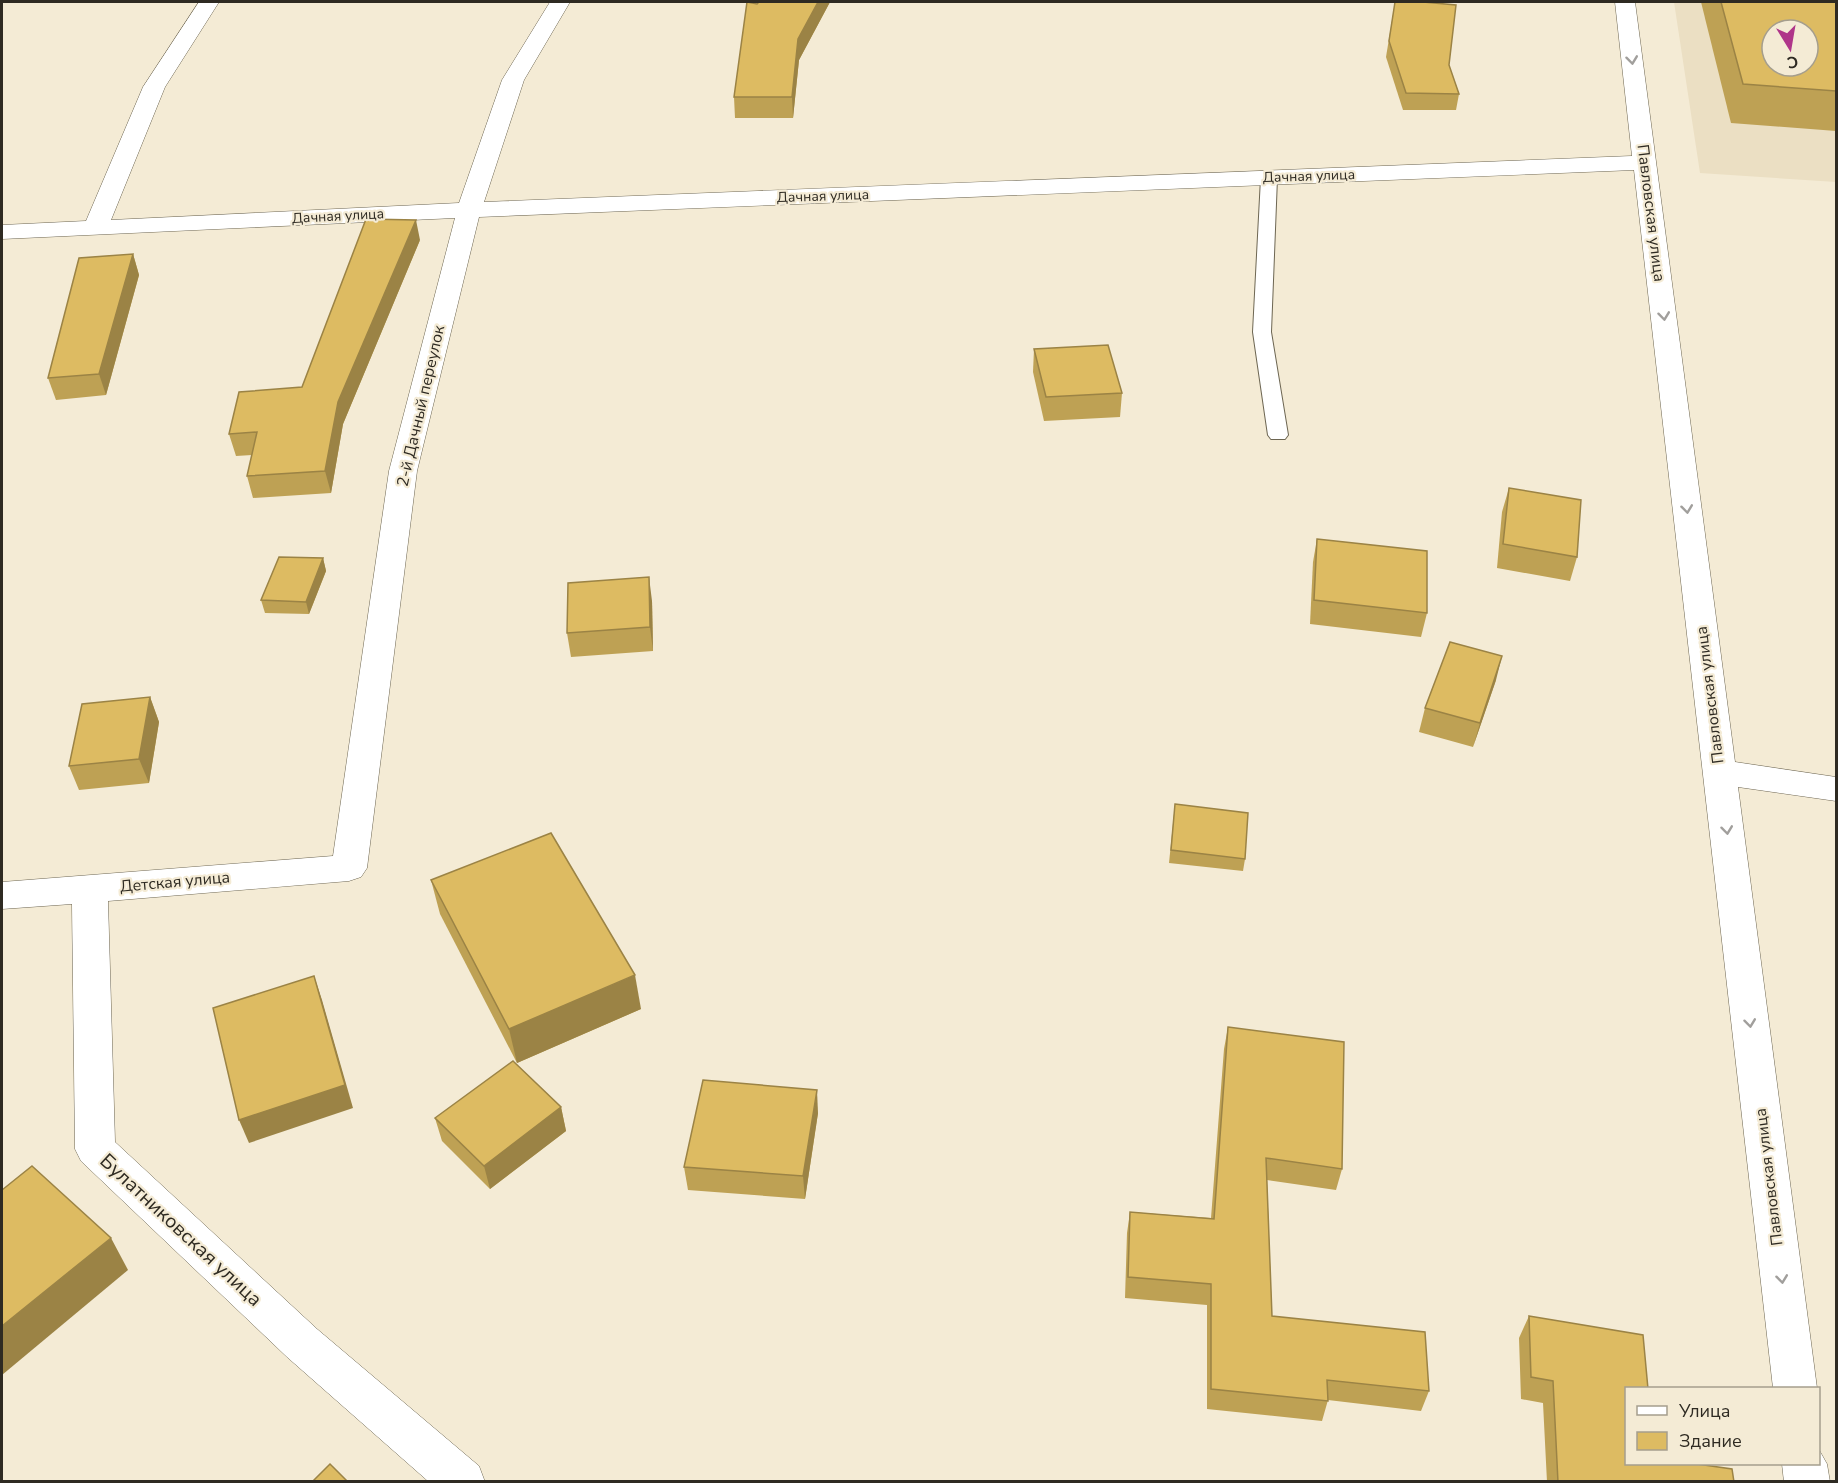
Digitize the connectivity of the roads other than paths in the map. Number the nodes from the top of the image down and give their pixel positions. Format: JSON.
{"nodes":[{"id":1,"x":208,"y":2,"type":"edge"},
{"id":2,"x":560,"y":2,"type":"edge"},
{"id":3,"x":1625,"y":2,"type":"edge"},
{"id":4,"x":1645,"y":163,"type":"junction"},
{"id":5,"x":1269,"y":178,"type":"junction"},
{"id":6,"x":469,"y":210,"type":"junction"},
{"id":7,"x":95,"y":228,"type":"junction"},
{"id":8,"x":2,"y":232,"type":"edge"},
{"id":9,"x":1278,"y":435,"type":"dead end"},
{"id":10,"x":1719,"y":772,"type":"junction"},
{"id":11,"x":1836,"y":789,"type":"edge"},
{"id":12,"x":349,"y":868,"type":"joint"},
{"id":13,"x":90,"y":889,"type":"junction"},
{"id":14,"x":2,"y":896,"type":"edge"},
{"id":15,"x":1795,"y":1387,"type":"edge"},
{"id":16,"x":1804,"y":1465,"type":"edge"},
{"id":17,"x":464,"y":1482,"type":"edge"},
{"id":18,"x":1807,"y":1482,"type":"edge"}],
"edges":[{"from":1,"to":7,"type":"street"},
{"from":2,"to":6,"type":"street","name":"2-й Дачный переулок"},
{"from":3,"to":4,"type":"street","name":"Павловская улица","one_way":true},
{"from":4,"to":5,"type":"street","name":"Дачная улица"},
{"from":4,"to":10,"type":"street","name":"Павловская улица","one_way":true},
{"from":5,"to":6,"type":"street","name":"Дачная улица"},
{"from":5,"to":9,"type":"lane"},
{"from":6,"to":7,"type":"street","name":"Дачная улица"},
{"from":6,"to":12,"type":"street","name":"2-й Дачный переулок"},
{"from":7,"to":8,"type":"street","name":"Дачная улица"},
{"from":10,"to":11,"type":"street"},
{"from":10,"to":15,"type":"street","name":"Павловская улица","one_way":true},
{"from":12,"to":13,"type":"street","name":"Детская улица"},
{"from":13,"to":14,"type":"street","name":"Детская улица"},
{"from":13,"to":17,"type":"street","name":"Булатниковская улица"},
{"from":16,"to":18,"type":"street"}]}
